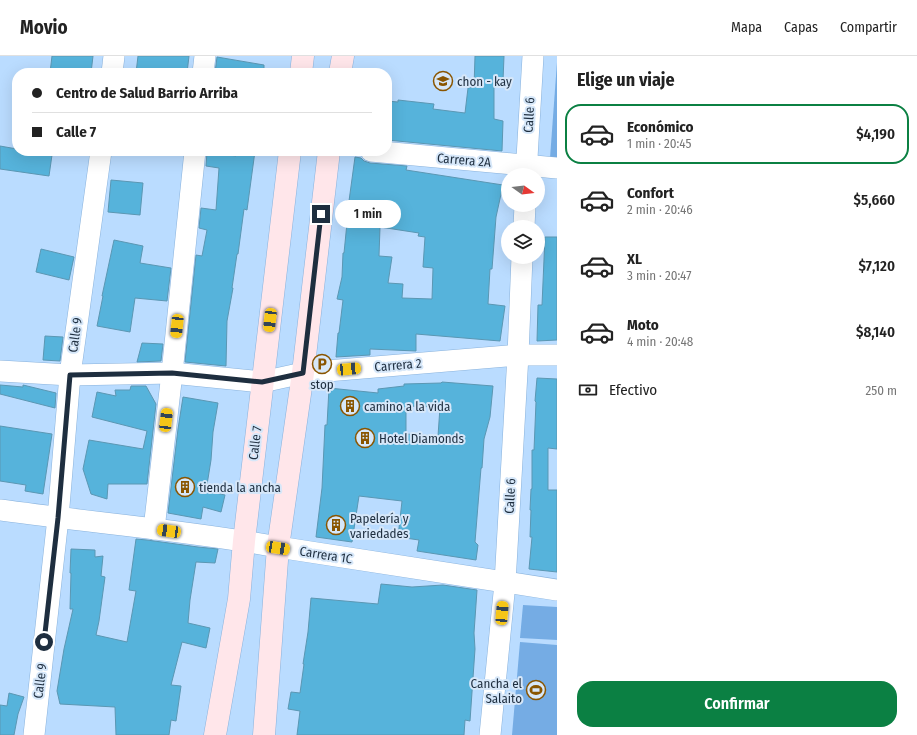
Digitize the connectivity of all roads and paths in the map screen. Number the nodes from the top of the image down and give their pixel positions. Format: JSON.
{"nodes":[{"id":1,"x":114,"y":56,"type":"edge"},
{"id":2,"x":205,"y":56,"type":"edge"},
{"id":3,"x":303,"y":56,"type":"edge"},
{"id":4,"x":343,"y":56,"type":"edge"},
{"id":5,"x":533,"y":56,"type":"edge"},
{"id":6,"x":113,"y":68,"type":"edge"},
{"id":7,"x":204,"y":68,"type":"edge"},
{"id":8,"x":302,"y":68,"type":"edge"},
{"id":9,"x":341,"y":68,"type":"edge"},
{"id":10,"x":392,"y":154,"type":"edge"},
{"id":11,"x":100,"y":156,"type":"edge"},
{"id":12,"x":194,"y":156,"type":"edge"},
{"id":13,"x":289,"y":156,"type":"edge"},
{"id":14,"x":327,"y":156,"type":"edge"},
{"id":15,"x":510,"y":168,"type":"edge"},
{"id":16,"x":526,"y":168,"type":"edge"},
{"id":17,"x":557,"y":168,"type":"edge"},
{"id":18,"x":545,"y":169,"type":"edge"},
{"id":19,"x":522,"y":264,"type":"edge"},
{"id":20,"x":518,"y":355,"type":"junction"},
{"id":21,"x":557,"y":355,"type":"edge"},
{"id":22,"x":0,"y":371,"type":"edge"},
{"id":23,"x":172,"y":373,"type":"junction"},
{"id":24,"x":303,"y":373,"type":"junction"},
{"id":25,"x":70,"y":375,"type":"junction"},
{"id":26,"x":262,"y":382,"type":"junction"},
{"id":27,"x":0,"y":510,"type":"edge"},
{"id":28,"x":58,"y":518,"type":"junction"},
{"id":29,"x":154,"y":529,"type":"junction"},
{"id":30,"x":244,"y":541,"type":"junction"},
{"id":31,"x":278,"y":548,"type":"junction"},
{"id":32,"x":505,"y":583,"type":"junction"},
{"id":33,"x":557,"y":590,"type":"edge"},
{"id":34,"x":34,"y":735,"type":"edge"},
{"id":35,"x":215,"y":735,"type":"edge"},
{"id":36,"x":264,"y":735,"type":"edge"},
{"id":37,"x":490,"y":735,"type":"edge"}],
"edges":[{"from":1,"to":6,"type":"street"},
{"from":2,"to":7,"type":"street"},
{"from":3,"to":8,"type":"street"},
{"from":4,"to":9,"type":"street"},
{"from":5,"to":16,"type":"street","name":"Calle 6"},
{"from":10,"to":15,"type":"street","name":"Carrera 2A"},
{"from":11,"to":25,"type":"street","name":"Calle 9"},
{"from":12,"to":23,"type":"street"},
{"from":13,"to":26,"type":"street","name":"Calle 7"},
{"from":14,"to":24,"type":"street"},
{"from":17,"to":18,"type":"street","name":"Carrera 2A"},
{"from":19,"to":20,"type":"street","name":"Calle 6"},
{"from":20,"to":21,"type":"street","name":"Carrera 2"},
{"from":20,"to":24,"type":"street","name":"Carrera 2"},
{"from":20,"to":32,"type":"street","name":"Calle 6"},
{"from":22,"to":25,"type":"street","name":"Carrera 2"},
{"from":23,"to":25,"type":"street","name":"Carrera 2"},
{"from":23,"to":26,"type":"street","name":"Carrera 2"},
{"from":23,"to":29,"type":"street"},
{"from":24,"to":26,"type":"street","name":"Carrera 2"},
{"from":24,"to":31,"type":"street"},
{"from":25,"to":28,"type":"street","name":"Calle 9"},
{"from":26,"to":30,"type":"street","name":"Calle 7"},
{"from":27,"to":28,"type":"street","name":"Carrera 1C"},
{"from":28,"to":29,"type":"street","name":"Carrera 1C"},
{"from":28,"to":34,"type":"street","name":"Calle 9"},
{"from":29,"to":30,"type":"street","name":"Carrera 1C"},
{"from":30,"to":31,"type":"street","name":"Carrera 1C"},
{"from":30,"to":35,"type":"street","name":"Calle 7"},
{"from":31,"to":32,"type":"street","name":"Carrera 1C"},
{"from":31,"to":36,"type":"street"},
{"from":32,"to":33,"type":"street","name":"Carrera 1C"},
{"from":32,"to":37,"type":"street","name":"Calle 6"}]}
